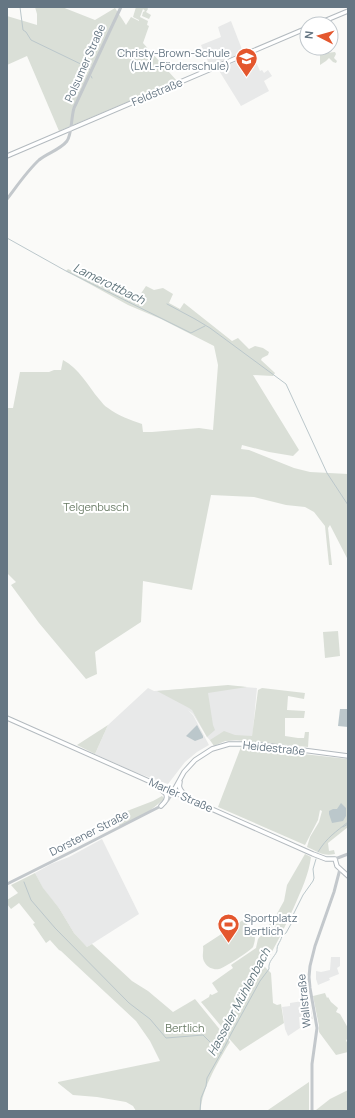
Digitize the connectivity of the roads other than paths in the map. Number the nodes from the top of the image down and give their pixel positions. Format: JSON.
{"nodes":[{"id":1,"x":121,"y":7,"type":"edge"},
{"id":2,"x":348,"y":11,"type":"edge"},
{"id":3,"x":336,"y":16,"type":"edge"},
{"id":4,"x":299,"y":31,"type":"edge"},
{"id":5,"x":71,"y":128,"type":"junction"},
{"id":6,"x":7,"y":156,"type":"edge"},
{"id":7,"x":7,"y":199,"type":"edge"},
{"id":8,"x":7,"y":718,"type":"edge"},
{"id":9,"x":348,"y":756,"type":"edge"},
{"id":10,"x":184,"y":772,"type":"junction"},
{"id":11,"x":151,"y":782,"type":"junction"},
{"id":12,"x":173,"y":792,"type":"junction"},
{"id":13,"x":197,"y":802,"type":"junction"},
{"id":14,"x":162,"y":806,"type":"junction"},
{"id":15,"x":348,"y":854,"type":"edge"},
{"id":16,"x":335,"y":859,"type":"junction"},
{"id":17,"x":340,"y":869,"type":"junction"},
{"id":18,"x":348,"y":876,"type":"edge"},
{"id":19,"x":7,"y":884,"type":"edge"},
{"id":20,"x":312,"y":1111,"type":"edge"}],
"edges":[{"from":1,"to":5,"type":"street","name":"Polsumer Straße"},
{"from":2,"to":3,"type":"main road"},
{"from":4,"to":5,"type":"main road","name":"Feldstraße"},
{"from":5,"to":6,"type":"main road","name":"Feldstraße"},
{"from":5,"to":7,"type":"street","name":"Polsumer Straße"},
{"from":8,"to":11,"type":"main road","name":"Marler Straße"},
{"from":9,"to":10,"type":"main road","name":"Heidestraße"},
{"from":10,"to":12,"type":"main road","name":"Heidestraße"},
{"from":10,"to":13,"type":"main road"},
{"from":11,"to":12,"type":"main road","name":"Marler Straße"},
{"from":11,"to":14,"type":"main road"},
{"from":12,"to":13,"type":"main road","name":"Marler Straße"},
{"from":12,"to":14,"type":"street","name":"Dorstener Straße"},
{"from":13,"to":16,"type":"main road","name":"Marler Straße"},
{"from":14,"to":19,"type":"street","name":"Dorstener Straße"},
{"from":15,"to":16,"type":"street"},
{"from":16,"to":17,"type":"main road"},
{"from":17,"to":18,"type":"main road"},
{"from":17,"to":20,"type":"street","name":"Wallstraße"}]}
